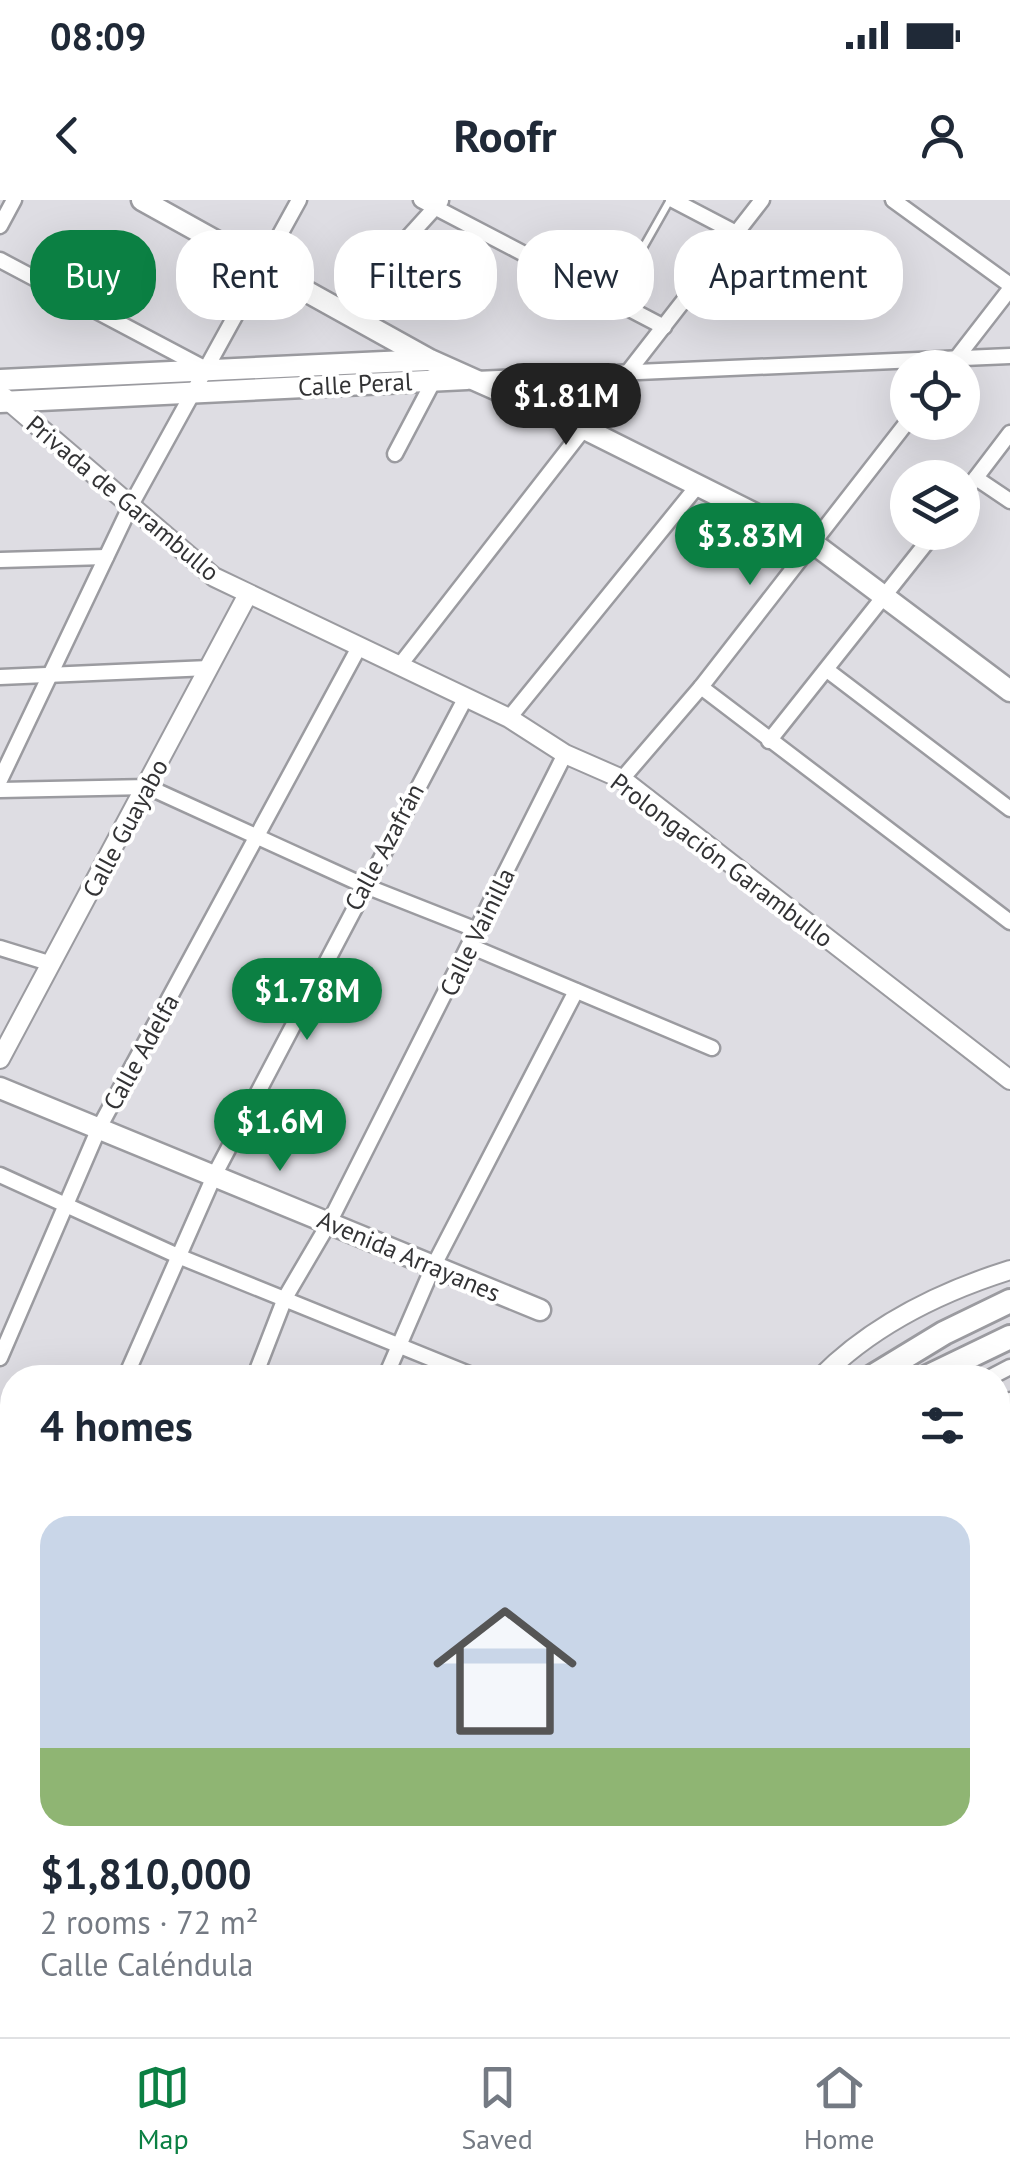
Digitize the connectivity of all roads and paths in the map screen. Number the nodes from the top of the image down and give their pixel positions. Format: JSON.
{"nodes":[{"id":1,"x":14,"y":200,"type":"edge"},
{"id":2,"x":142,"y":200,"type":"edge"},
{"id":3,"x":299,"y":200,"type":"edge"},
{"id":4,"x":671,"y":200,"type":"edge"},
{"id":5,"x":762,"y":200,"type":"edge"},
{"id":6,"x":894,"y":200,"type":"edge"},
{"id":7,"x":433,"y":202,"type":"edge"},
{"id":8,"x":0,"y":226,"type":"edge"},
{"id":9,"x":196,"y":230,"type":"edge"},
{"id":10,"x":282,"y":230,"type":"edge"},
{"id":11,"x":410,"y":230,"type":"edge"},
{"id":12,"x":654,"y":230,"type":"edge"},
{"id":13,"x":730,"y":230,"type":"edge"},
{"id":14,"x":738,"y":230,"type":"edge"},
{"id":15,"x":517,"y":247,"type":"edge"},
{"id":16,"x":0,"y":260,"type":"edge"},
{"id":17,"x":1010,"y":287,"type":"edge"},
{"id":18,"x":674,"y":313,"type":"edge"},
{"id":19,"x":232,"y":320,"type":"edge"},
{"id":20,"x":356,"y":320,"type":"edge"},
{"id":21,"x":652,"y":320,"type":"edge"},
{"id":22,"x":664,"y":326,"type":"junction"},
{"id":23,"x":963,"y":350,"type":"edge"},
{"id":24,"x":1010,"y":356,"type":"edge"},
{"id":25,"x":980,"y":360,"type":"edge"},
{"id":26,"x":890,"y":365,"type":"edge"},
{"id":27,"x":204,"y":368,"type":"junction"},
{"id":28,"x":432,"y":370,"type":"junction"},
{"id":29,"x":626,"y":371,"type":"junction"},
{"id":30,"x":475,"y":379,"type":"junction"},
{"id":31,"x":0,"y":380,"type":"edge"},
{"id":32,"x":196,"y":392,"type":"junction"},
{"id":33,"x":3,"y":399,"type":"edge"},
{"id":34,"x":587,"y":430,"type":"junction"},
{"id":35,"x":1010,"y":433,"type":"edge"},
{"id":36,"x":894,"y":440,"type":"edge"},
{"id":37,"x":395,"y":454,"type":"dead end"},
{"id":38,"x":980,"y":473,"type":"edge"},
{"id":39,"x":980,"y":481,"type":"edge"},
{"id":40,"x":699,"y":484,"type":"junction"},
{"id":41,"x":1010,"y":500,"type":"edge"},
{"id":42,"x":130,"y":505,"type":"junction"},
{"id":43,"x":813,"y":544,"type":"junction"},
{"id":44,"x":921,"y":550,"type":"edge"},
{"id":45,"x":106,"y":556,"type":"junction"},
{"id":46,"x":0,"y":560,"type":"edge"},
{"id":47,"x":247,"y":596,"type":"junction"},
{"id":48,"x":885,"y":598,"type":"junction"},
{"id":49,"x":358,"y":649,"type":"junction"},
{"id":50,"x":400,"y":665,"type":"junction"},
{"id":51,"x":209,"y":668,"type":"junction"},
{"id":52,"x":827,"y":670,"type":"junction"},
{"id":53,"x":50,"y":675,"type":"junction"},
{"id":54,"x":0,"y":676,"type":"edge"},
{"id":55,"x":701,"y":687,"type":"junction"},
{"id":56,"x":1010,"y":692,"type":"edge"},
{"id":57,"x":466,"y":697,"type":"junction"},
{"id":58,"x":510,"y":718,"type":"junction"},
{"id":59,"x":769,"y":742,"type":"junction"},
{"id":60,"x":566,"y":754,"type":"junction"},
{"id":61,"x":622,"y":779,"type":"junction"},
{"id":62,"x":0,"y":780,"type":"edge"},
{"id":63,"x":148,"y":786,"type":"junction"},
{"id":64,"x":0,"y":790,"type":"edge"},
{"id":65,"x":1010,"y":808,"type":"edge"},
{"id":66,"x":260,"y":838,"type":"junction"},
{"id":67,"x":363,"y":886,"type":"junction"},
{"id":68,"x":1010,"y":922,"type":"edge"},
{"id":69,"x":477,"y":930,"type":"junction"},
{"id":70,"x":470,"y":946,"type":"junction"},
{"id":71,"x":0,"y":948,"type":"edge"},
{"id":72,"x":52,"y":964,"type":"junction"},
{"id":73,"x":576,"y":990,"type":"junction"},
{"id":74,"x":712,"y":1048,"type":"dead end"},
{"id":75,"x":0,"y":1060,"type":"edge"},
{"id":76,"x":1010,"y":1080,"type":"edge"},
{"id":77,"x":0,"y":1088,"type":"edge"},
{"id":78,"x":99,"y":1128,"type":"junction"},
{"id":79,"x":216,"y":1174,"type":"junction"},
{"id":80,"x":0,"y":1175,"type":"edge"},
{"id":81,"x":63,"y":1205,"type":"junction"},
{"id":82,"x":330,"y":1223,"type":"junction"},
{"id":83,"x":178,"y":1256,"type":"junction"},
{"id":84,"x":433,"y":1267,"type":"junction"},
{"id":85,"x":1010,"y":1270,"type":"edge"},
{"id":86,"x":286,"y":1298,"type":"junction"},
{"id":87,"x":1010,"y":1301,"type":"edge"},
{"id":88,"x":540,"y":1310,"type":"dead end"},
{"id":89,"x":1010,"y":1337,"type":"edge"},
{"id":90,"x":400,"y":1344,"type":"junction"},
{"id":91,"x":0,"y":1358,"type":"edge"},
{"id":92,"x":131,"y":1365,"type":"edge"},
{"id":93,"x":259,"y":1365,"type":"edge"},
{"id":94,"x":391,"y":1365,"type":"edge"},
{"id":95,"x":449,"y":1365,"type":"edge"},
{"id":96,"x":833,"y":1365,"type":"edge"},
{"id":97,"x":891,"y":1365,"type":"edge"},
{"id":98,"x":952,"y":1365,"type":"edge"}],
"edges":[{"from":1,"to":8,"type":"street"},
{"from":2,"to":9,"type":"main road"},
{"from":3,"to":10,"type":"street"},
{"from":4,"to":12,"type":"lane"},
{"from":4,"to":13,"type":"street"},
{"from":5,"to":14,"type":"street"},
{"from":6,"to":17,"type":"street"},
{"from":7,"to":11,"type":"street"},
{"from":7,"to":15,"type":"street"},
{"from":16,"to":27,"type":"street"},
{"from":17,"to":23,"type":"street"},
{"from":18,"to":22,"type":"street"},
{"from":19,"to":27,"type":"street"},
{"from":20,"to":28,"type":"main road"},
{"from":21,"to":22,"type":"street"},
{"from":22,"to":29,"type":"street"},
{"from":24,"to":25,"type":"street","name":"Calle Peral"},
{"from":26,"to":29,"type":"street","name":"Calle Peral"},
{"from":27,"to":28,"type":"main road","name":"Calle Peral"},
{"from":27,"to":31,"type":"main road","name":"Calle Peral"},
{"from":27,"to":32,"type":"street"},
{"from":28,"to":30,"type":"main road","name":"Calle Peral"},
{"from":28,"to":32,"type":"main road","name":"Calle Peral"},
{"from":28,"to":37,"type":"street"},
{"from":29,"to":30,"type":"street","name":"Calle Peral"},
{"from":29,"to":34,"type":"street"},
{"from":30,"to":34,"type":"main road"},
{"from":32,"to":33,"type":"main road","name":"Calle Peral"},
{"from":32,"to":42,"type":"street"},
{"from":33,"to":42,"type":"street","name":"Privada de Garambullo"},
{"from":34,"to":40,"type":"main road"},
{"from":34,"to":50,"type":"street"},
{"from":35,"to":38,"type":"street"},
{"from":36,"to":43,"type":"street"},
{"from":39,"to":41,"type":"street"},
{"from":40,"to":43,"type":"main road"},
{"from":40,"to":58,"type":"street"},
{"from":42,"to":45,"type":"street"},
{"from":42,"to":47,"type":"street","name":"Privada de Garambullo"},
{"from":43,"to":48,"type":"main road"},
{"from":43,"to":55,"type":"street"},
{"from":44,"to":48,"type":"street"},
{"from":45,"to":46,"type":"street"},
{"from":45,"to":53,"type":"street"},
{"from":47,"to":49,"type":"street","name":"Privada de Garambullo"},
{"from":47,"to":51,"type":"street","name":"Calle Guayabo"},
{"from":48,"to":52,"type":"street"},
{"from":48,"to":56,"type":"main road"},
{"from":49,"to":50,"type":"street","name":"Prolongación Garambullo"},
{"from":49,"to":66,"type":"street","name":"Calle Adelfa"},
{"from":50,"to":57,"type":"street","name":"Prolongación Garambullo"},
{"from":51,"to":53,"type":"street"},
{"from":51,"to":63,"type":"street","name":"Calle Guayabo"},
{"from":52,"to":59,"type":"street"},
{"from":52,"to":65,"type":"street"},
{"from":53,"to":54,"type":"street"},
{"from":53,"to":62,"type":"street"},
{"from":55,"to":59,"type":"street"},
{"from":55,"to":61,"type":"street"},
{"from":57,"to":58,"type":"street","name":"Prolongación Garambullo"},
{"from":57,"to":67,"type":"street","name":"Calle Azafrán"},
{"from":58,"to":60,"type":"street","name":"Prolongación Garambullo"},
{"from":59,"to":68,"type":"street"},
{"from":60,"to":61,"type":"street","name":"Prolongación Garambullo"},
{"from":60,"to":69,"type":"street","name":"Calle Vainilla"},
{"from":61,"to":76,"type":"street","name":"Prolongación Garambullo"},
{"from":63,"to":64,"type":"street"},
{"from":63,"to":66,"type":"street"},
{"from":63,"to":72,"type":"street","name":"Calle Guayabo"},
{"from":66,"to":67,"type":"street"},
{"from":66,"to":78,"type":"street","name":"Calle Adelfa"},
{"from":67,"to":69,"type":"street"},
{"from":67,"to":79,"type":"street","name":"Calle Azafrán"},
{"from":69,"to":70,"type":"street","name":"Calle Vainilla"},
{"from":70,"to":73,"type":"street"},
{"from":70,"to":82,"type":"street","name":"Calle Vainilla"},
{"from":71,"to":72,"type":"street"},
{"from":72,"to":75,"type":"street","name":"Calle Guayabo"},
{"from":73,"to":74,"type":"street"},
{"from":73,"to":84,"type":"street"},
{"from":77,"to":78,"type":"main road","name":"Avenida Arrayanes"},
{"from":78,"to":79,"type":"main road","name":"Avenida Arrayanes"},
{"from":78,"to":81,"type":"street","name":"Calle Adelfa"},
{"from":79,"to":82,"type":"main road","name":"Avenida Arrayanes"},
{"from":79,"to":83,"type":"street","name":"Calle Azafrán"},
{"from":80,"to":81,"type":"street"},
{"from":81,"to":83,"type":"street"},
{"from":81,"to":91,"type":"street","name":"Calle Adelfa"},
{"from":82,"to":84,"type":"main road","name":"Avenida Arrayanes"},
{"from":82,"to":86,"type":"street","name":"Calle Vainilla"},
{"from":83,"to":86,"type":"street"},
{"from":83,"to":92,"type":"street","name":"Calle Azafrán"},
{"from":84,"to":88,"type":"main road","name":"Avenida Arrayanes"},
{"from":84,"to":90,"type":"street"},
{"from":85,"to":96,"type":"street"},
{"from":86,"to":90,"type":"street"},
{"from":86,"to":93,"type":"street","name":"Calle Vainilla"},
{"from":87,"to":97,"type":"main road"},
{"from":89,"to":98,"type":"main road"},
{"from":90,"to":94,"type":"street"},
{"from":90,"to":95,"type":"street"}]}
